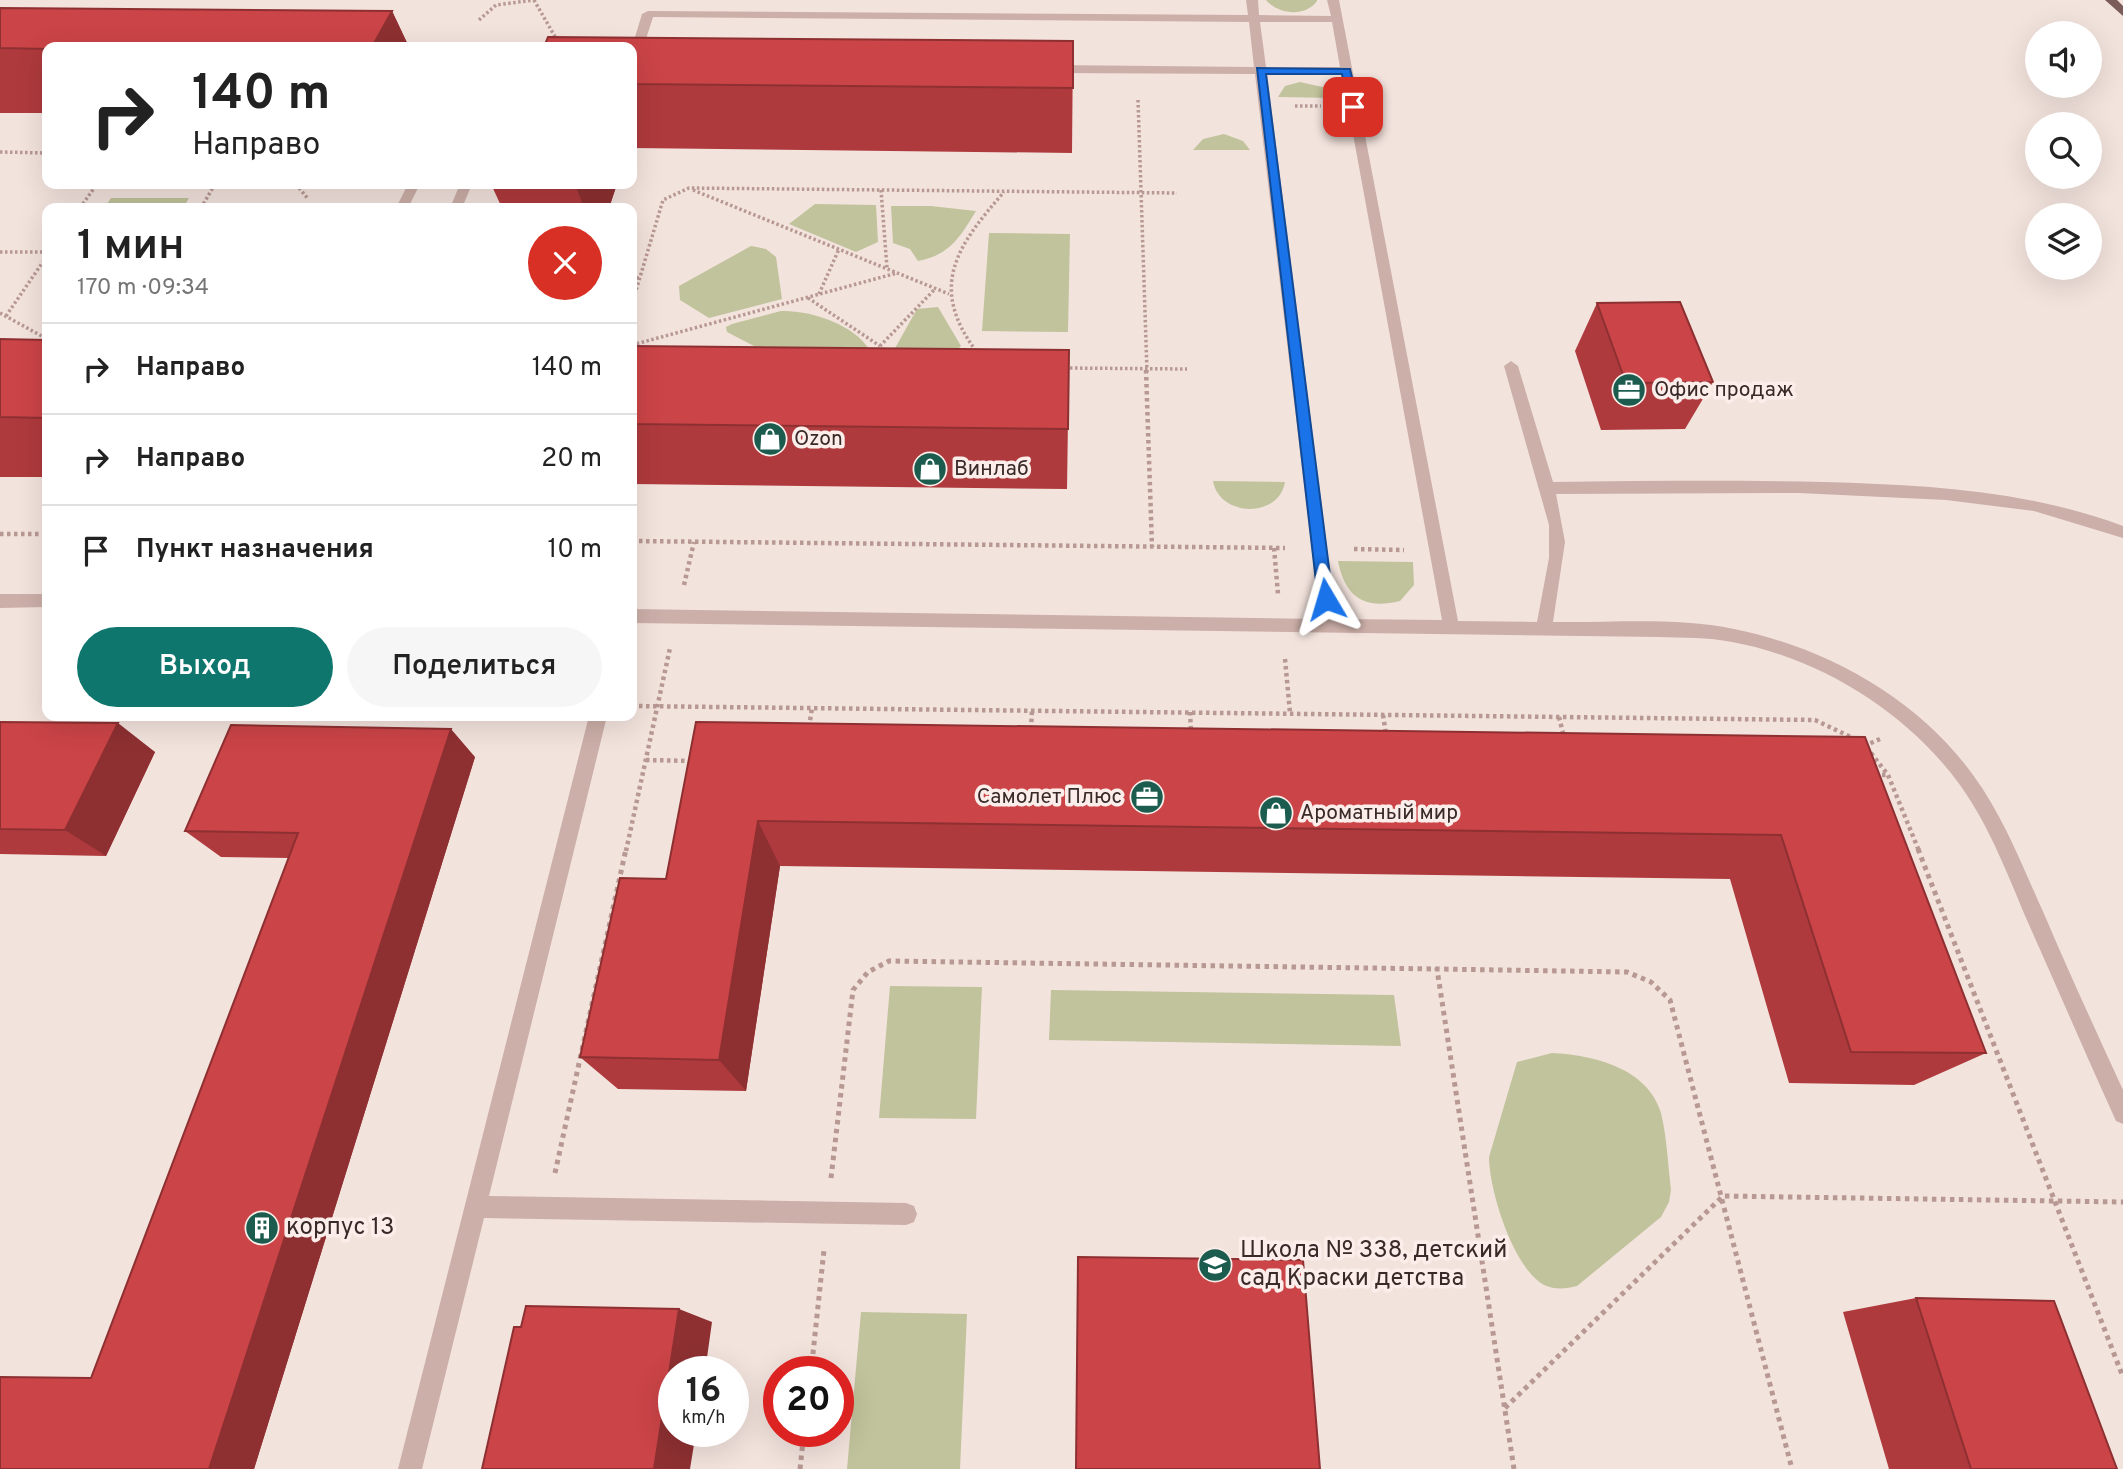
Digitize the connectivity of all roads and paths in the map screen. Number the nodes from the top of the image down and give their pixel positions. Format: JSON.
{"nodes":[{"id":1,"x":534,"y":0,"type":"edge"},
{"id":2,"x":653,"y":0,"type":"edge"},
{"id":3,"x":1252,"y":0,"type":"edge"},
{"id":4,"x":1333,"y":0,"type":"edge"},
{"id":5,"x":2111,"y":0,"type":"edge"},
{"id":6,"x":2123,"y":13,"type":"edge"},
{"id":7,"x":648,"y":14,"type":"junction"},
{"id":8,"x":1254,"y":19,"type":"junction"},
{"id":9,"x":1337,"y":19,"type":"junction"},
{"id":10,"x":464,"y":42,"type":"edge"},
{"id":11,"x":558,"y":42,"type":"edge"},
{"id":12,"x":637,"y":48,"type":"edge"},
{"id":13,"x":637,"y":65,"type":"edge"},
{"id":14,"x":647,"y":66,"type":"edge"},
{"id":15,"x":1042,"y":69,"type":"edge"},
{"id":16,"x":1137,"y":69,"type":"junction"},
{"id":17,"x":1261,"y":70,"type":"junction"},
{"id":18,"x":1347,"y":71,"type":"junction"},
{"id":19,"x":0,"y":152,"type":"edge"},
{"id":20,"x":42,"y":153,"type":"edge"},
{"id":21,"x":689,"y":188,"type":"junction"},
{"id":22,"x":300,"y":189,"type":"edge"},
{"id":23,"x":881,"y":190,"type":"junction"},
{"id":24,"x":1005,"y":191,"type":"junction"},
{"id":25,"x":1141,"y":192,"type":"junction"},
{"id":26,"x":1177,"y":193,"type":"dead end"},
{"id":27,"x":307,"y":199,"type":"dead end"},
{"id":28,"x":839,"y":249,"type":"junction"},
{"id":29,"x":0,"y":252,"type":"edge"},
{"id":30,"x":42,"y":254,"type":"edge"},
{"id":31,"x":42,"y":262,"type":"edge"},
{"id":32,"x":887,"y":268,"type":"junction"},
{"id":33,"x":897,"y":273,"type":"junction"},
{"id":34,"x":639,"y":278,"type":"joint"},
{"id":35,"x":637,"y":285,"type":"edge"},
{"id":36,"x":935,"y":289,"type":"junction"},
{"id":37,"x":949,"y":294,"type":"junction"},
{"id":38,"x":819,"y":295,"type":"junction"},
{"id":39,"x":808,"y":298,"type":"junction"},
{"id":40,"x":0,"y":313,"type":"edge"},
{"id":41,"x":6,"y":316,"type":"junction"},
{"id":42,"x":42,"y":335,"type":"edge"},
{"id":43,"x":637,"y":344,"type":"edge"},
{"id":44,"x":880,"y":345,"type":"junction"},
{"id":45,"x":878,"y":356,"type":"edge"},
{"id":46,"x":984,"y":359,"type":"edge"},
{"id":47,"x":1511,"y":366,"type":"dead end"},
{"id":48,"x":1056,"y":368,"type":"edge"},
{"id":49,"x":1146,"y":369,"type":"junction"},
{"id":50,"x":1187,"y":369,"type":"dead end"},
{"id":51,"x":1547,"y":488,"type":"junction"},
{"id":52,"x":2123,"y":532,"type":"edge"},
{"id":53,"x":0,"y":534,"type":"edge"},
{"id":54,"x":42,"y":534,"type":"edge"},
{"id":55,"x":637,"y":541,"type":"edge"},
{"id":56,"x":694,"y":541,"type":"junction"},
{"id":57,"x":1152,"y":547,"type":"junction"},
{"id":58,"x":1320,"y":549,"type":"junction"},
{"id":59,"x":1437,"y":550,"type":"junction"},
{"id":60,"x":0,"y":601,"type":"edge"},
{"id":61,"x":42,"y":601,"type":"edge"},
{"id":62,"x":637,"y":617,"type":"edge"},
{"id":63,"x":677,"y":617,"type":"junction"},
{"id":64,"x":1329,"y":625,"type":"junction"},
{"id":65,"x":1451,"y":626,"type":"junction"},
{"id":66,"x":1544,"y":628,"type":"junction"},
{"id":67,"x":637,"y":706,"type":"edge"},
{"id":68,"x":657,"y":706,"type":"junction"},
{"id":69,"x":812,"y":708,"type":"junction"},
{"id":70,"x":1032,"y":710,"type":"junction"},
{"id":71,"x":1190,"y":712,"type":"junction"},
{"id":72,"x":1383,"y":715,"type":"junction"},
{"id":73,"x":1559,"y":717,"type":"junction"},
{"id":74,"x":597,"y":721,"type":"edge"},
{"id":75,"x":1910,"y":721,"type":"junction"},
{"id":76,"x":808,"y":735,"type":"edge"},
{"id":77,"x":1031,"y":738,"type":"edge"},
{"id":78,"x":1192,"y":740,"type":"edge"},
{"id":79,"x":1387,"y":742,"type":"edge"},
{"id":80,"x":1866,"y":748,"type":"junction"},
{"id":81,"x":1567,"y":750,"type":"edge"},
{"id":82,"x":646,"y":761,"type":"junction"},
{"id":83,"x":698,"y":761,"type":"edge"},
{"id":84,"x":1861,"y":775,"type":"edge"},
{"id":85,"x":1888,"y":775,"type":"junction"},
{"id":86,"x":1437,"y":969,"type":"junction"},
{"id":87,"x":2123,"y":1114,"type":"edge"},
{"id":88,"x":1723,"y":1196,"type":"junction"},
{"id":89,"x":2055,"y":1201,"type":"junction"},
{"id":90,"x":2123,"y":1202,"type":"edge"},
{"id":91,"x":476,"y":1207,"type":"junction"},
{"id":92,"x":547,"y":1208,"type":"junction"},
{"id":93,"x":828,"y":1212,"type":"junction"},
{"id":94,"x":905,"y":1214,"type":"dead end"},
{"id":95,"x":812,"y":1356,"type":"edge"},
{"id":96,"x":2123,"y":1377,"type":"edge"},
{"id":97,"x":1504,"y":1408,"type":"junction"},
{"id":98,"x":802,"y":1447,"type":"edge"},
{"id":99,"x":410,"y":1469,"type":"edge"},
{"id":100,"x":800,"y":1469,"type":"edge"},
{"id":101,"x":1514,"y":1469,"type":"edge"},
{"id":102,"x":1792,"y":1469,"type":"edge"}],
"edges":[{"from":1,"to":10,"type":"path"},
{"from":1,"to":11,"type":"path"},
{"from":2,"to":7,"type":"lane"},
{"from":3,"to":8,"type":"lane"},
{"from":4,"to":9,"type":"lane"},
{"from":5,"to":6,"type":"main road"},
{"from":7,"to":8,"type":"lane"},
{"from":7,"to":12,"type":"lane"},
{"from":8,"to":9,"type":"lane"},
{"from":8,"to":17,"type":"lane"},
{"from":9,"to":18,"type":"lane"},
{"from":13,"to":14,"type":"lane"},
{"from":15,"to":16,"type":"lane"},
{"from":16,"to":17,"type":"lane"},
{"from":16,"to":25,"type":"path"},
{"from":17,"to":18,"type":"lane"},
{"from":17,"to":58,"type":"lane"},
{"from":18,"to":59,"type":"lane"},
{"from":19,"to":20,"type":"path"},
{"from":21,"to":23,"type":"path"},
{"from":21,"to":28,"type":"path"},
{"from":21,"to":34,"type":"path"},
{"from":22,"to":27,"type":"path"},
{"from":23,"to":24,"type":"path"},
{"from":23,"to":32,"type":"path"},
{"from":24,"to":25,"type":"path"},
{"from":24,"to":37,"type":"path"},
{"from":25,"to":26,"type":"path"},
{"from":25,"to":49,"type":"path"},
{"from":28,"to":32,"type":"path"},
{"from":28,"to":38,"type":"path"},
{"from":29,"to":30,"type":"path"},
{"from":31,"to":41,"type":"path"},
{"from":32,"to":33,"type":"path"},
{"from":33,"to":36,"type":"path"},
{"from":33,"to":38,"type":"path"},
{"from":34,"to":35,"type":"path"},
{"from":36,"to":37,"type":"path"},
{"from":36,"to":44,"type":"path"},
{"from":37,"to":46,"type":"path"},
{"from":38,"to":39,"type":"path"},
{"from":39,"to":43,"type":"path"},
{"from":39,"to":44,"type":"path"},
{"from":40,"to":41,"type":"path"},
{"from":41,"to":42,"type":"path"},
{"from":44,"to":45,"type":"path"},
{"from":47,"to":51,"type":"lane"},
{"from":48,"to":49,"type":"path"},
{"from":49,"to":50,"type":"path"},
{"from":49,"to":57,"type":"path"},
{"from":51,"to":52,"type":"lane"},
{"from":51,"to":66,"type":"lane"},
{"from":53,"to":54,"type":"path"},
{"from":55,"to":56,"type":"path"},
{"from":56,"to":57,"type":"path"},
{"from":56,"to":63,"type":"path"},
{"from":57,"to":58,"type":"path"},
{"from":58,"to":59,"type":"path"},
{"from":58,"to":64,"type":"lane"},
{"from":59,"to":65,"type":"lane"},
{"from":60,"to":61,"type":"lane"},
{"from":62,"to":63,"type":"lane"},
{"from":63,"to":64,"type":"lane"},
{"from":63,"to":68,"type":"path"},
{"from":64,"to":65,"type":"lane"},
{"from":65,"to":66,"type":"lane"},
{"from":66,"to":75,"type":"lane"},
{"from":67,"to":68,"type":"path"},
{"from":68,"to":69,"type":"path"},
{"from":68,"to":82,"type":"path"},
{"from":69,"to":70,"type":"path"},
{"from":69,"to":76,"type":"path"},
{"from":70,"to":71,"type":"path"},
{"from":70,"to":77,"type":"path"},
{"from":71,"to":72,"type":"path"},
{"from":71,"to":78,"type":"path"},
{"from":72,"to":73,"type":"path"},
{"from":72,"to":79,"type":"path"},
{"from":73,"to":80,"type":"path"},
{"from":73,"to":81,"type":"path"},
{"from":74,"to":91,"type":"lane"},
{"from":75,"to":80,"type":"path"},
{"from":75,"to":87,"type":"lane"},
{"from":80,"to":85,"type":"path"},
{"from":82,"to":83,"type":"path"},
{"from":82,"to":92,"type":"path"},
{"from":84,"to":85,"type":"path"},
{"from":85,"to":89,"type":"path"},
{"from":86,"to":88,"type":"path"},
{"from":86,"to":93,"type":"path"},
{"from":86,"to":97,"type":"path"},
{"from":88,"to":89,"type":"path"},
{"from":88,"to":97,"type":"path"},
{"from":88,"to":102,"type":"path"},
{"from":89,"to":90,"type":"path"},
{"from":89,"to":96,"type":"path"},
{"from":91,"to":92,"type":"lane"},
{"from":91,"to":99,"type":"lane"},
{"from":92,"to":93,"type":"lane"},
{"from":93,"to":94,"type":"lane"},
{"from":93,"to":95,"type":"path"},
{"from":97,"to":101,"type":"path"},
{"from":98,"to":100,"type":"path"}]}
